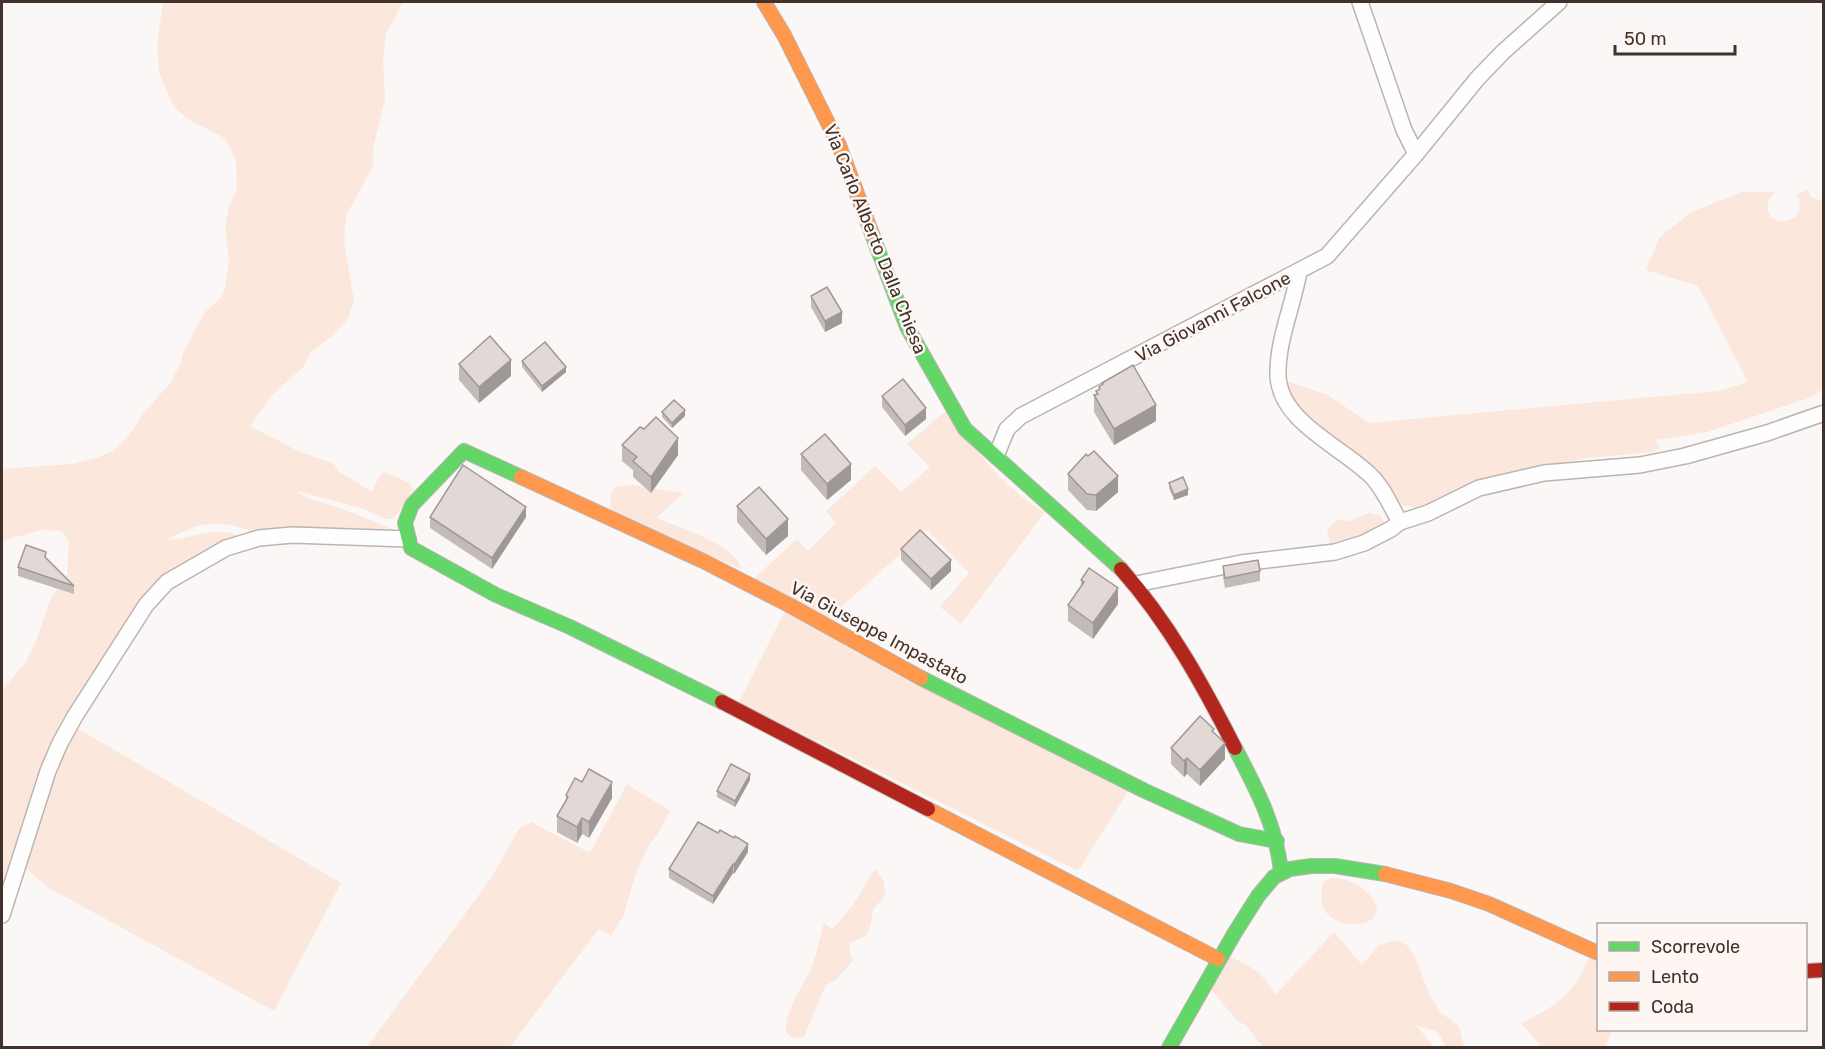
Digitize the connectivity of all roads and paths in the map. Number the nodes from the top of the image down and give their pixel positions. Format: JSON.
{"nodes":[{"id":1,"x":764,"y":2,"type":"edge"},
{"id":2,"x":1360,"y":2,"type":"edge"},
{"id":3,"x":1559,"y":2,"type":"edge"},
{"id":4,"x":1416,"y":154,"type":"junction"},
{"id":5,"x":1299,"y":272,"type":"junction"},
{"id":6,"x":1824,"y":412,"type":"edge"},
{"id":7,"x":996,"y":456,"type":"junction"},
{"id":8,"x":1400,"y":522,"type":"junction"},
{"id":9,"x":408,"y":539,"type":"junction"},
{"id":10,"x":1136,"y":584,"type":"junction"},
{"id":11,"x":1277,"y":841,"type":"junction"},
{"id":12,"x":1281,"y":873,"type":"junction"},
{"id":13,"x":2,"y":915,"type":"edge"},
{"id":14,"x":1597,"y":952,"type":"edge"},
{"id":15,"x":1218,"y":959,"type":"junction"},
{"id":16,"x":1807,"y":970,"type":"edge"},
{"id":17,"x":1824,"y":970,"type":"edge"},
{"id":18,"x":1169,"y":1047,"type":"edge"}],
"edges":[{"from":1,"to":7,"type":"street","name":"Via Carlo Alberto Dalla Chiesa"},
{"from":2,"to":4,"type":"street"},
{"from":3,"to":4,"type":"street","name":"Via Giovanni Falcone"},
{"from":4,"to":5,"type":"street","name":"Via Giovanni Falcone"},
{"from":5,"to":7,"type":"street","name":"Via Giovanni Falcone"},
{"from":5,"to":8,"type":"street"},
{"from":6,"to":8,"type":"street"},
{"from":7,"to":10,"type":"street","name":"Via Carlo Alberto Dalla Chiesa"},
{"from":8,"to":10,"type":"street"},
{"from":9,"to":11,"type":"street","name":"Via Giuseppe Impastato"},
{"from":9,"to":13,"type":"street"},
{"from":9,"to":15,"type":"street"},
{"from":10,"to":11,"type":"street","name":"Via Carlo Alberto Dalla Chiesa"},
{"from":11,"to":12,"type":"street","name":"Via Carlo Alberto Dalla Chiesa"},
{"from":12,"to":14,"type":"street"},
{"from":12,"to":15,"type":"street"},
{"from":15,"to":18,"type":"street"},
{"from":16,"to":17,"type":"street"}]}
